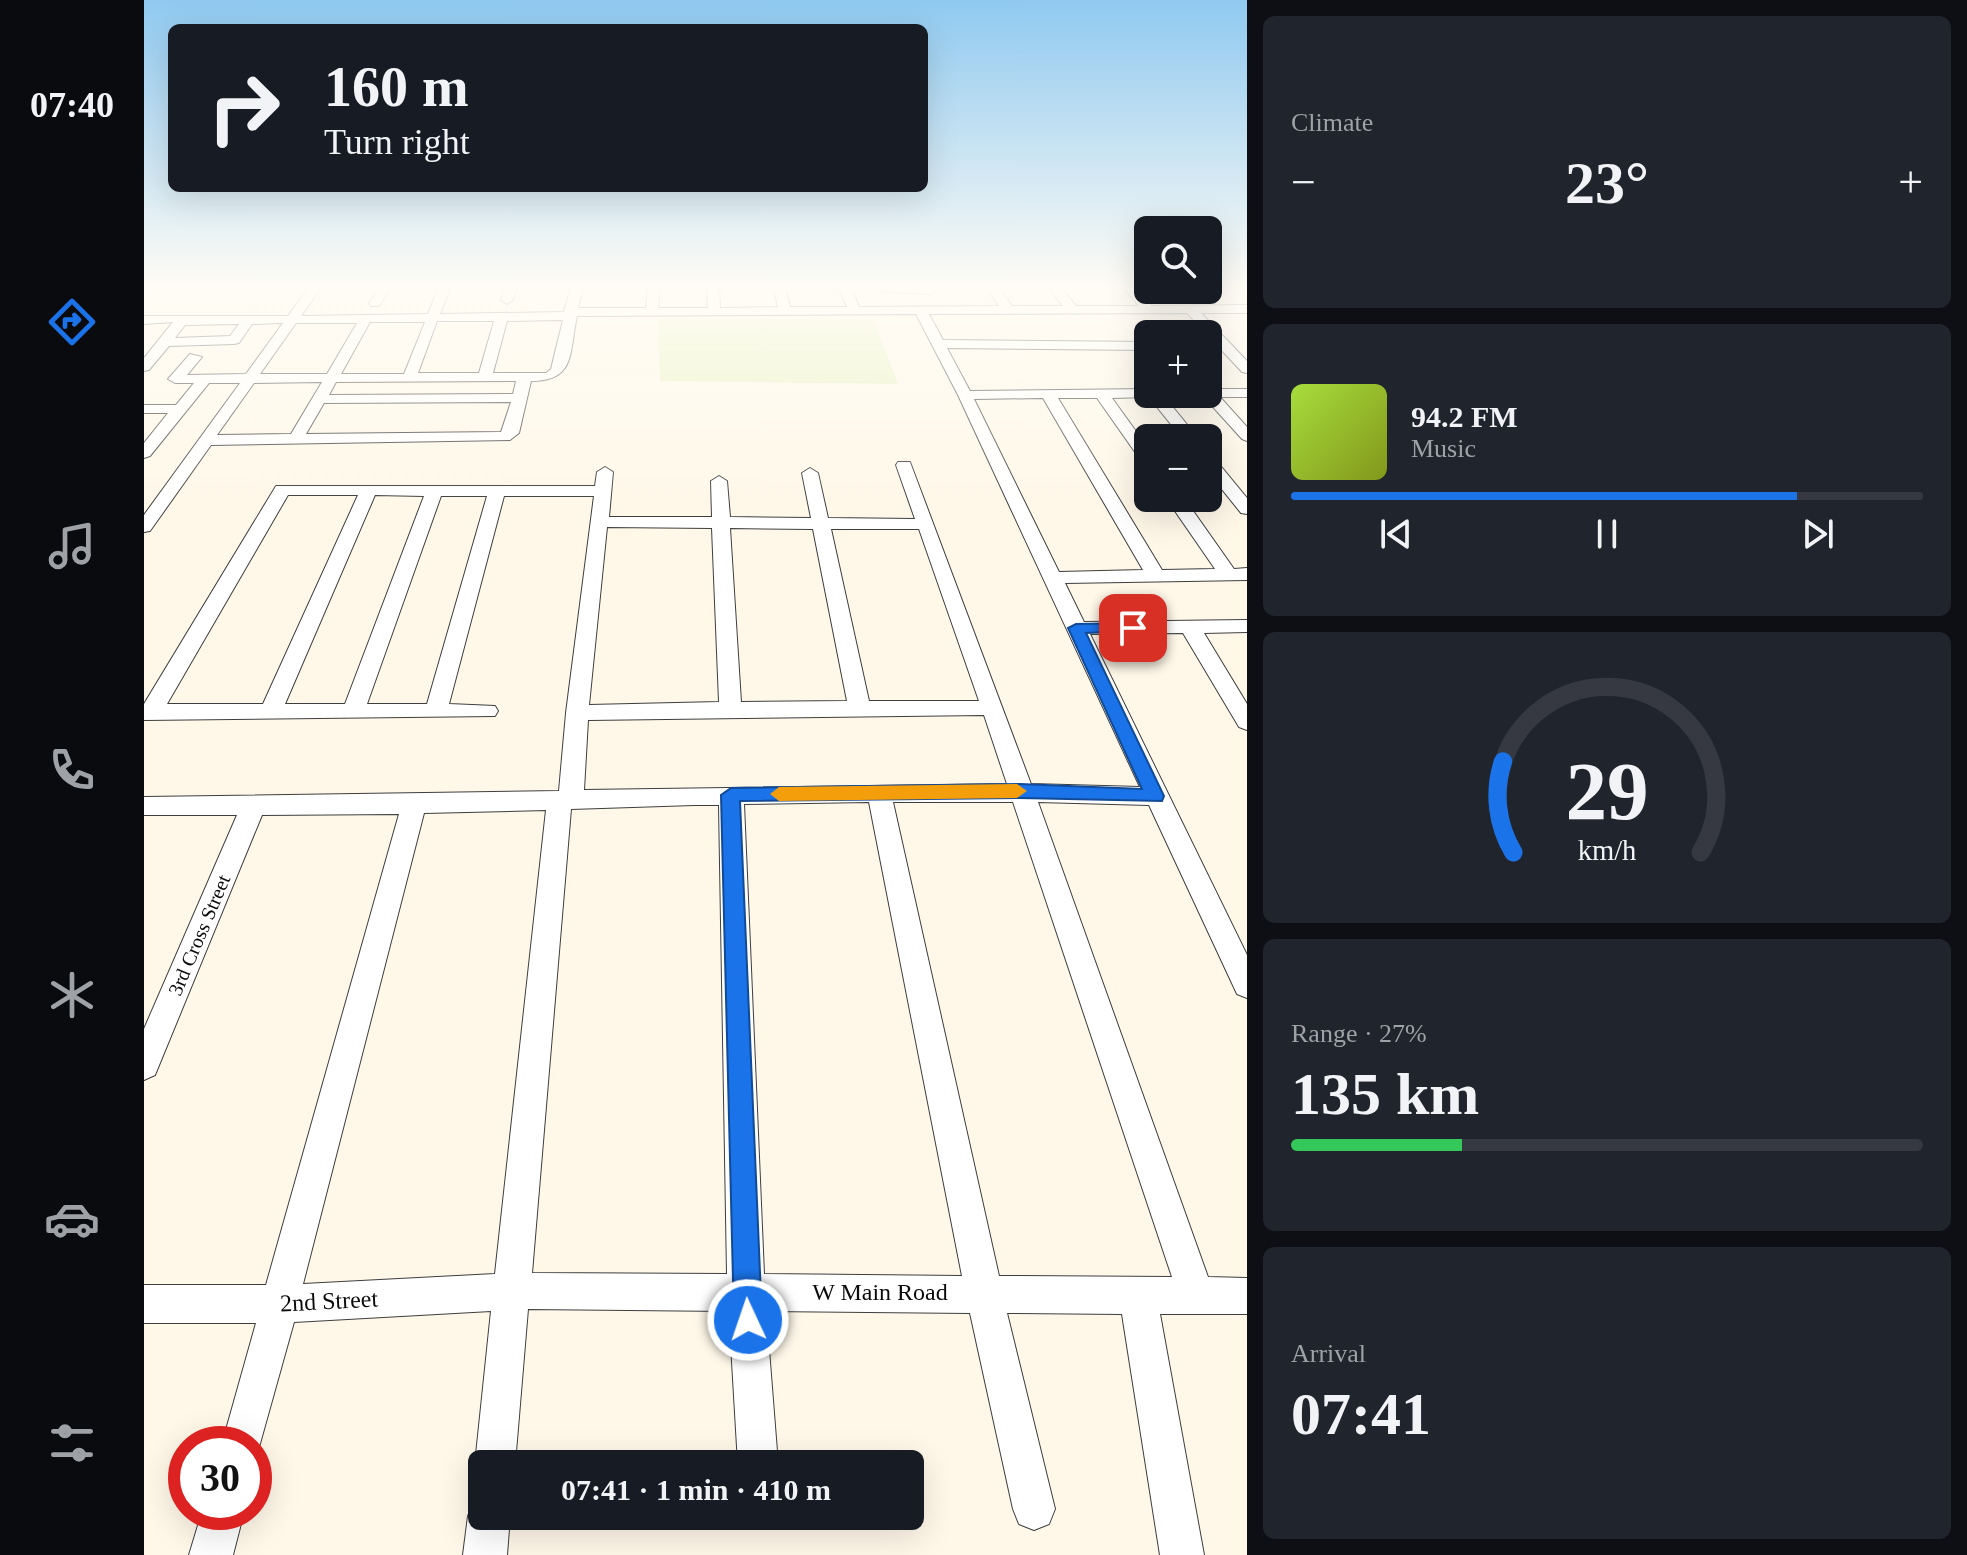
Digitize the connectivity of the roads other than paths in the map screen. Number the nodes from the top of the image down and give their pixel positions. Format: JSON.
{"nodes":[{"id":1,"x":194,"y":359,"type":"edge"},
{"id":2,"x":266,"y":359,"type":"edge"},
{"id":3,"x":343,"y":359,"type":"edge"},
{"id":4,"x":417,"y":359,"type":"edge"},
{"id":5,"x":490,"y":359,"type":"edge"},
{"id":6,"x":560,"y":359,"type":"edge"},
{"id":7,"x":953,"y":359,"type":"edge"},
{"id":8,"x":484,"y":379,"type":"junction"},
{"id":9,"x":524,"y":379,"type":"junction"},
{"id":10,"x":330,"y":380,"type":"junction"},
{"id":11,"x":408,"y":380,"type":"junction"},
{"id":12,"x":203,"y":381,"type":"junction"},
{"id":13,"x":250,"y":381,"type":"junction"},
{"id":14,"x":1134,"y":393,"type":"edge"},
{"id":15,"x":1222,"y":393,"type":"edge"},
{"id":16,"x":1247,"y":393,"type":"edge"},
{"id":17,"x":1048,"y":394,"type":"junction"},
{"id":18,"x":1102,"y":394,"type":"junction"},
{"id":19,"x":965,"y":395,"type":"junction"},
{"id":20,"x":519,"y":398,"type":"junction"},
{"id":21,"x":320,"y":399,"type":"junction"},
{"id":22,"x":1165,"y":408,"type":"edge"},
{"id":23,"x":1222,"y":408,"type":"edge"},
{"id":24,"x":144,"y":409,"type":"edge"},
{"id":25,"x":180,"y":409,"type":"junction"},
{"id":26,"x":1179,"y":424,"type":"edge"},
{"id":27,"x":1247,"y":436,"type":"edge"},
{"id":28,"x":296,"y":439,"type":"junction"},
{"id":29,"x":1134,"y":439,"type":"edge"},
{"id":30,"x":208,"y":440,"type":"junction"},
{"id":31,"x":147,"y":446,"type":"edge"},
{"id":32,"x":904,"y":465,"type":"dead end"},
{"id":33,"x":810,"y":473,"type":"dead end"},
{"id":34,"x":1222,"y":478,"type":"edge"},
{"id":35,"x":719,"y":481,"type":"dead end"},
{"id":36,"x":434,"y":491,"type":"junction"},
{"id":37,"x":497,"y":491,"type":"junction"},
{"id":38,"x":368,"y":492,"type":"junction"},
{"id":39,"x":1247,"y":509,"type":"edge"},
{"id":40,"x":1187,"y":512,"type":"edge"},
{"id":41,"x":599,"y":522,"type":"junction"},
{"id":42,"x":721,"y":523,"type":"junction"},
{"id":43,"x":820,"y":524,"type":"junction"},
{"id":44,"x":925,"y":524,"type":"junction"},
{"id":45,"x":144,"y":527,"type":"edge"},
{"id":46,"x":1238,"y":574,"type":"edge"},
{"id":47,"x":1156,"y":576,"type":"junction"},
{"id":48,"x":1052,"y":578,"type":"junction"},
{"id":49,"x":1247,"y":626,"type":"edge"},
{"id":50,"x":1190,"y":627,"type":"junction"},
{"id":51,"x":1076,"y":628,"type":"junction"},
{"id":52,"x":859,"y":708,"type":"junction"},
{"id":53,"x":992,"y":708,"type":"junction"},
{"id":54,"x":730,"y":709,"type":"junction"},
{"id":55,"x":271,"y":711,"type":"junction"},
{"id":56,"x":353,"y":711,"type":"junction"},
{"id":57,"x":436,"y":711,"type":"junction"},
{"id":58,"x":487,"y":711,"type":"dead end"},
{"id":59,"x":148,"y":712,"type":"edge"},
{"id":60,"x":577,"y":713,"type":"junction"},
{"id":61,"x":1247,"y":722,"type":"edge"},
{"id":62,"x":1020,"y":791,"type":"junction"},
{"id":63,"x":879,"y":793,"type":"junction"},
{"id":64,"x":731,"y":795,"type":"junction"},
{"id":65,"x":1155,"y":796,"type":"junction"},
{"id":66,"x":565,"y":800,"type":"junction"},
{"id":67,"x":254,"y":805,"type":"junction"},
{"id":68,"x":414,"y":805,"type":"junction"},
{"id":69,"x":144,"y":806,"type":"edge"},
{"id":70,"x":1247,"y":985,"type":"edge"},
{"id":71,"x":144,"y":1065,"type":"edge"},
{"id":72,"x":513,"y":1291,"type":"junction"},
{"id":73,"x":746,"y":1292,"type":"junction"},
{"id":74,"x":984,"y":1292,"type":"junction"},
{"id":75,"x":1138,"y":1296,"type":"junction"},
{"id":76,"x":1247,"y":1296,"type":"edge"},
{"id":77,"x":1197,"y":1297,"type":"junction"},
{"id":78,"x":144,"y":1304,"type":"edge"},
{"id":79,"x":282,"y":1304,"type":"junction"},
{"id":80,"x":247,"y":1426,"type":"edge"},
{"id":81,"x":496,"y":1450,"type":"edge"},
{"id":82,"x":757,"y":1450,"type":"edge"},
{"id":83,"x":1034,"y":1509,"type":"dead end"},
{"id":84,"x":218,"y":1530,"type":"edge"},
{"id":85,"x":488,"y":1530,"type":"edge"},
{"id":86,"x":211,"y":1555,"type":"edge"},
{"id":87,"x":485,"y":1555,"type":"edge"},
{"id":88,"x":1182,"y":1555,"type":"edge"}],
"edges":[{"from":1,"to":12,"type":"street"},
{"from":2,"to":13,"type":"street"},
{"from":3,"to":10,"type":"street"},
{"from":4,"to":11,"type":"street"},
{"from":5,"to":8,"type":"street"},
{"from":6,"to":9,"type":"street"},
{"from":7,"to":19,"type":"street"},
{"from":8,"to":9,"type":"street"},
{"from":8,"to":11,"type":"street"},
{"from":9,"to":20,"type":"street"},
{"from":10,"to":11,"type":"street"},
{"from":10,"to":13,"type":"street"},
{"from":10,"to":21,"type":"street"},
{"from":12,"to":13,"type":"street"},
{"from":12,"to":25,"type":"street"},
{"from":13,"to":30,"type":"street"},
{"from":14,"to":18,"type":"street"},
{"from":15,"to":16,"type":"street"},
{"from":17,"to":18,"type":"street"},
{"from":17,"to":19,"type":"street"},
{"from":17,"to":47,"type":"street"},
{"from":18,"to":29,"type":"street"},
{"from":19,"to":48,"type":"street"},
{"from":20,"to":21,"type":"street"},
{"from":20,"to":28,"type":"street"},
{"from":21,"to":28,"type":"street"},
{"from":22,"to":26,"type":"street"},
{"from":23,"to":27,"type":"street"},
{"from":24,"to":25,"type":"street"},
{"from":25,"to":31,"type":"street"},
{"from":28,"to":30,"type":"street"},
{"from":30,"to":45,"type":"street"},
{"from":32,"to":44,"type":"street"},
{"from":33,"to":43,"type":"street"},
{"from":34,"to":39,"type":"street"},
{"from":35,"to":42,"type":"street"},
{"from":36,"to":37,"type":"street"},
{"from":36,"to":38,"type":"street"},
{"from":36,"to":56,"type":"street"},
{"from":37,"to":41,"type":"street"},
{"from":37,"to":57,"type":"street"},
{"from":38,"to":55,"type":"street"},
{"from":38,"to":59,"type":"street"},
{"from":40,"to":46,"type":"street"},
{"from":41,"to":42,"type":"street"},
{"from":41,"to":60,"type":"street"},
{"from":42,"to":43,"type":"street"},
{"from":42,"to":54,"type":"street"},
{"from":43,"to":44,"type":"street"},
{"from":43,"to":52,"type":"street"},
{"from":44,"to":53,"type":"street"},
{"from":46,"to":47,"type":"street"},
{"from":47,"to":48,"type":"street"},
{"from":48,"to":51,"type":"street"},
{"from":49,"to":50,"type":"street"},
{"from":50,"to":51,"type":"street"},
{"from":50,"to":61,"type":"street"},
{"from":51,"to":65,"type":"street"},
{"from":52,"to":53,"type":"street"},
{"from":52,"to":54,"type":"street"},
{"from":53,"to":62,"type":"street"},
{"from":54,"to":60,"type":"street"},
{"from":55,"to":56,"type":"street"},
{"from":55,"to":59,"type":"street"},
{"from":56,"to":57,"type":"street"},
{"from":57,"to":58,"type":"street"},
{"from":60,"to":66,"type":"street"},
{"from":62,"to":63,"type":"street"},
{"from":62,"to":65,"type":"street"},
{"from":62,"to":77,"type":"street"},
{"from":63,"to":64,"type":"street"},
{"from":63,"to":74,"type":"street"},
{"from":64,"to":66,"type":"street"},
{"from":64,"to":73,"type":"street"},
{"from":65,"to":70,"type":"street"},
{"from":66,"to":68,"type":"street"},
{"from":66,"to":72,"type":"street"},
{"from":67,"to":68,"type":"street"},
{"from":67,"to":69,"type":"street"},
{"from":67,"to":71,"type":"street","name":"3rd Cross Street"},
{"from":68,"to":79,"type":"street"},
{"from":72,"to":73,"type":"street","name":"W Main Road"},
{"from":72,"to":79,"type":"street","name":"2nd Street"},
{"from":72,"to":81,"type":"street"},
{"from":73,"to":74,"type":"street","name":"W Main Road"},
{"from":73,"to":82,"type":"street"},
{"from":74,"to":75,"type":"street","name":"W Main Road"},
{"from":74,"to":83,"type":"street"},
{"from":75,"to":77,"type":"street","name":"W Main Road"},
{"from":75,"to":88,"type":"street"},
{"from":76,"to":77,"type":"street","name":"W Main Road"},
{"from":78,"to":79,"type":"street","name":"2nd Street"},
{"from":79,"to":80,"type":"street"},
{"from":84,"to":86,"type":"street"},
{"from":85,"to":87,"type":"street"}]}
